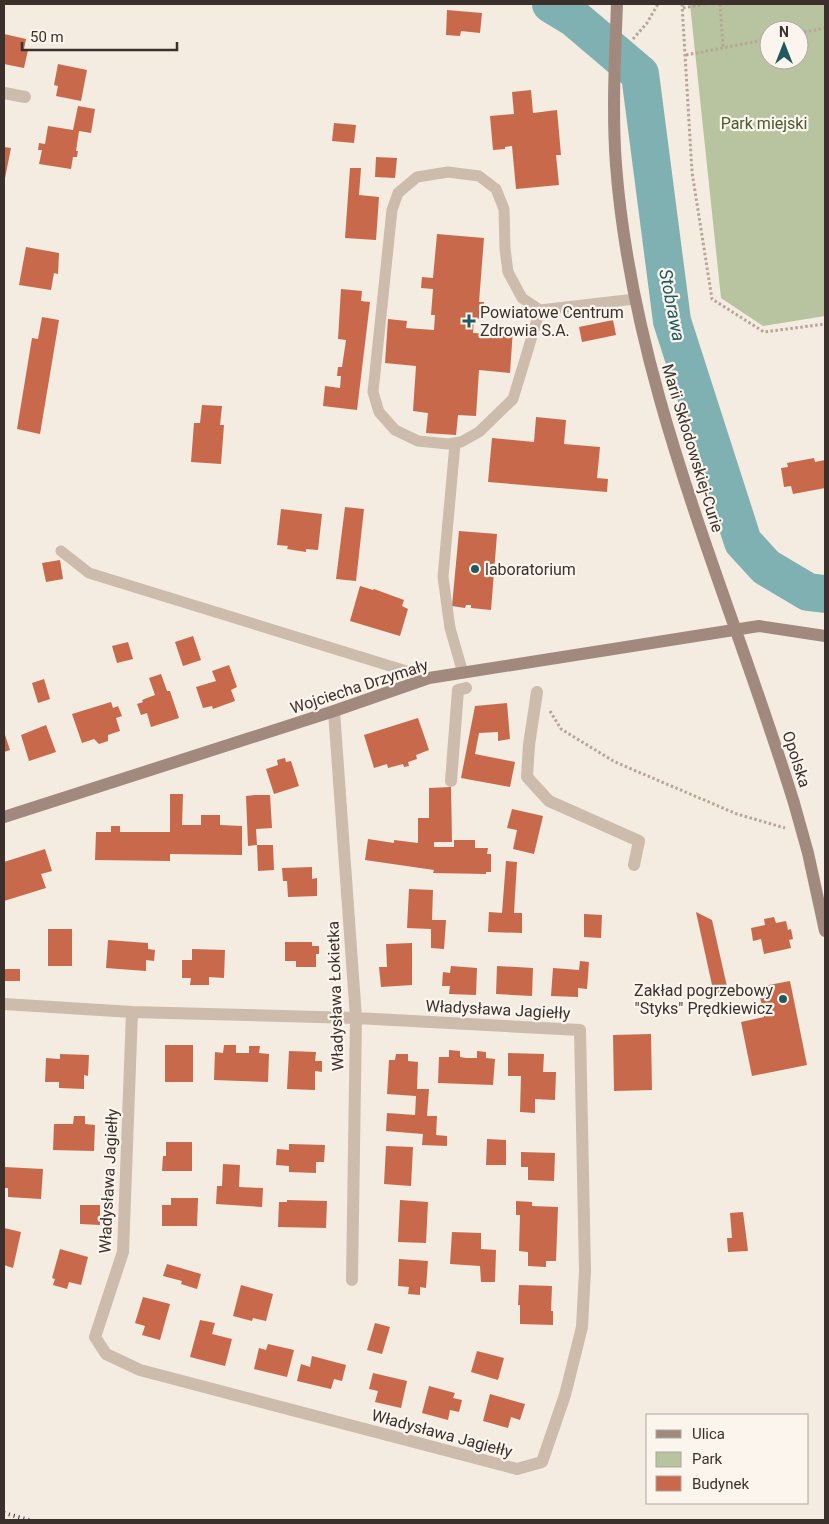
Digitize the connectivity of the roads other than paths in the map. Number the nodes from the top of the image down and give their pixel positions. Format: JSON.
{"nodes":[{"id":1,"x":617,"y":4,"type":"edge"},
{"id":2,"x":4,"y":93,"type":"edge"},
{"id":3,"x":25,"y":97,"type":"dead end"},
{"id":4,"x":635,"y":299,"type":"junction"},
{"id":5,"x":540,"y":310,"type":"junction"},
{"id":6,"x":455,"y":444,"type":"junction"},
{"id":7,"x":62,"y":551,"type":"dead end"},
{"id":8,"x":735,"y":629,"type":"junction"},
{"id":9,"x":825,"y":636,"type":"edge"},
{"id":10,"x":463,"y":673,"type":"junction"},
{"id":11,"x":429,"y":678,"type":"junction"},
{"id":12,"x":466,"y":688,"type":"dead end"},
{"id":13,"x":537,"y":692,"type":"road end"},
{"id":14,"x":334,"y":711,"type":"junction"},
{"id":15,"x":451,"y":781,"type":"dead end"},
{"id":16,"x":4,"y":817,"type":"edge"},
{"id":17,"x":634,"y":865,"type":"dead end"},
{"id":18,"x":825,"y":931,"type":"edge"},
{"id":19,"x":4,"y":1004,"type":"edge"},
{"id":20,"x":132,"y":1012,"type":"junction"},
{"id":21,"x":356,"y":1018,"type":"junction"},
{"id":22,"x":352,"y":1280,"type":"dead end"}],
"edges":[{"from":1,"to":4,"type":"main road","name":"Marii Skłodowskiej-Curie"},
{"from":2,"to":3,"type":"street"},
{"from":4,"to":5,"type":"lane"},
{"from":4,"to":8,"type":"main road","name":"Marii Skłodowskiej-Curie"},
{"from":5,"to":6,"type":"lane"},
{"from":5,"to":6,"type":"lane"},
{"from":6,"to":10,"type":"lane"},
{"from":7,"to":11,"type":"lane"},
{"from":8,"to":9,"type":"main road","name":"Wojciecha Drzymały"},
{"from":8,"to":10,"type":"main road","name":"Wojciecha Drzymały"},
{"from":8,"to":18,"type":"main road","name":"Opolska"},
{"from":10,"to":11,"type":"main road","name":"Wojciecha Drzymały"},
{"from":11,"to":14,"type":"main road","name":"Wojciecha Drzymały"},
{"from":12,"to":15,"type":"street"},
{"from":13,"to":17,"type":"street"},
{"from":14,"to":16,"type":"main road","name":"Wojciecha Drzymały"},
{"from":14,"to":21,"type":"street","name":"Władysława Łokietka"},
{"from":19,"to":20,"type":"street","name":"Władysława Jagiełły"},
{"from":20,"to":21,"type":"street","name":"Władysława Jagiełły"},
{"from":20,"to":21,"type":"street","name":"Władysława Jagiełły"},
{"from":21,"to":22,"type":"street","name":"Władysława Łokietka"}]}
